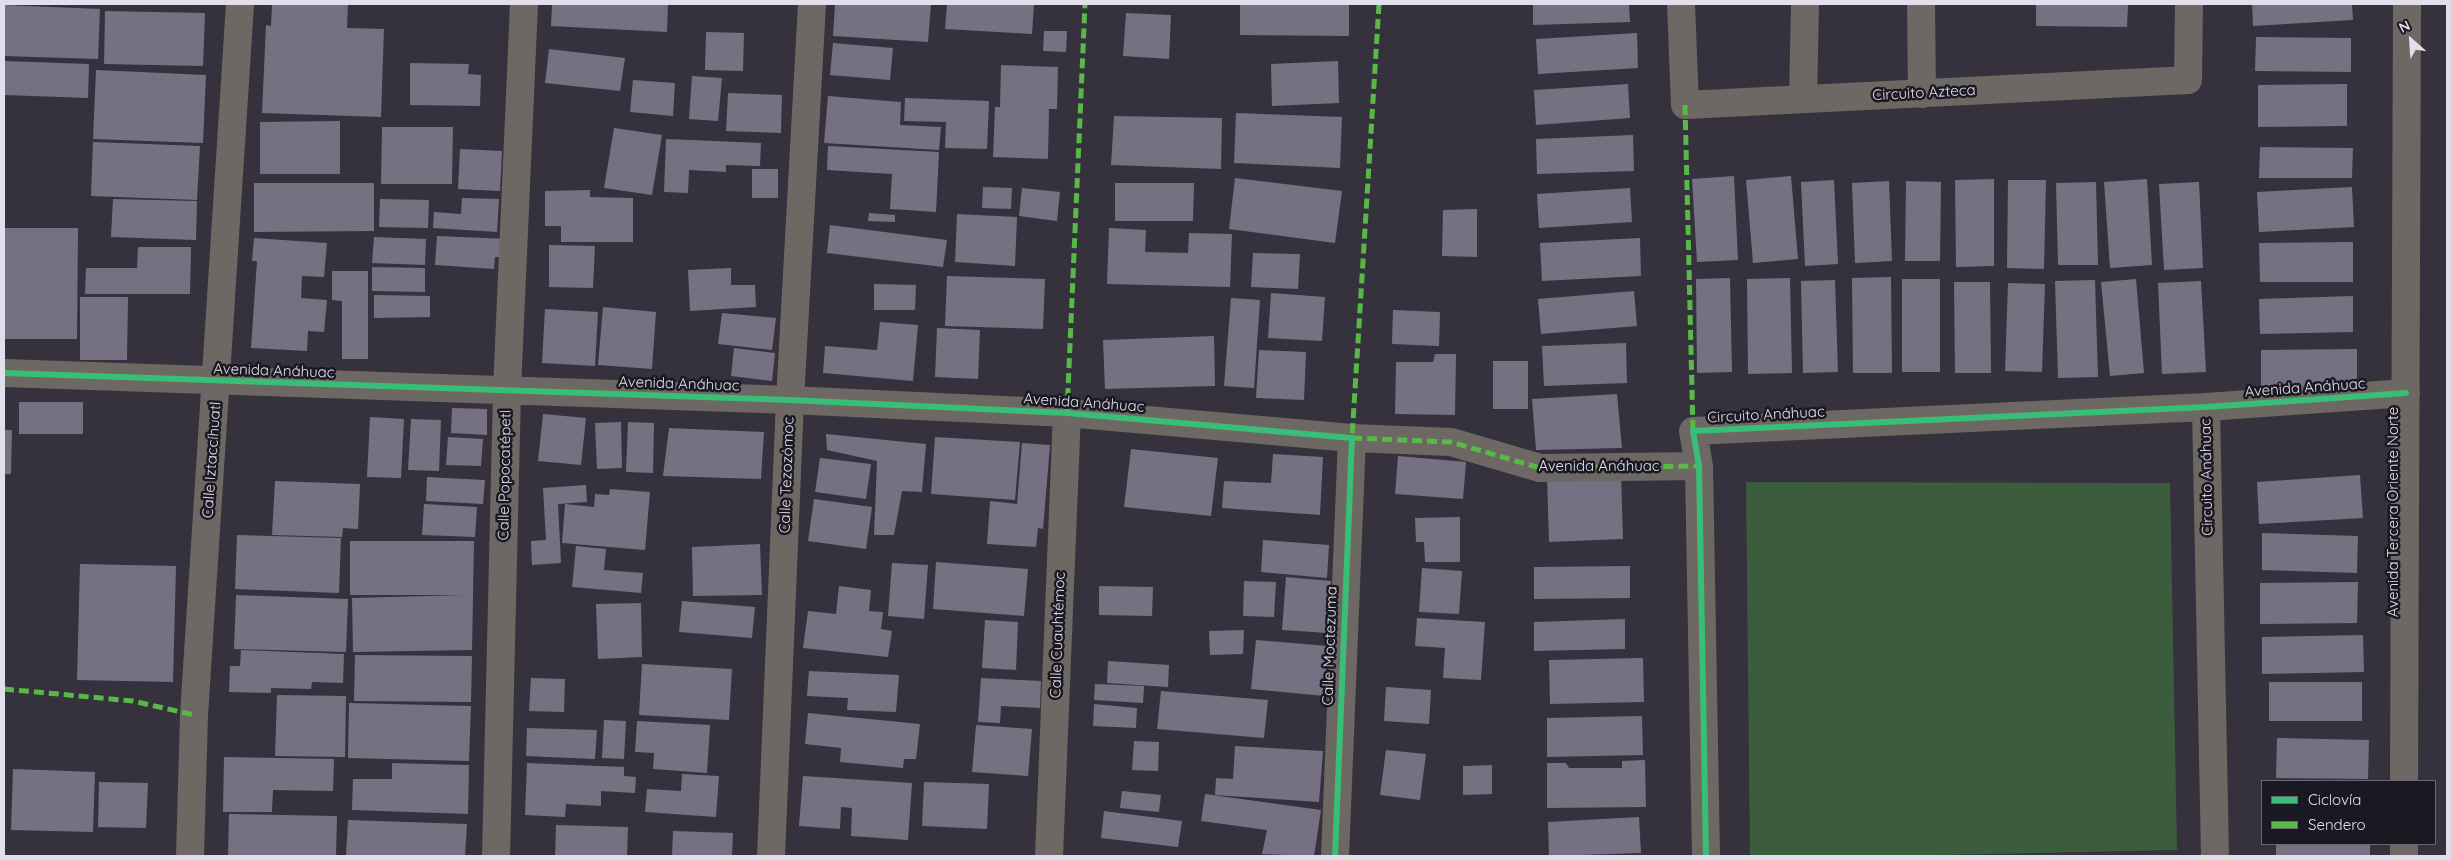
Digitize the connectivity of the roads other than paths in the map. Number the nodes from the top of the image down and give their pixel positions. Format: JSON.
{"nodes":[{"id":1,"x":240,"y":4,"type":"edge"},
{"id":2,"x":524,"y":4,"type":"edge"},
{"id":3,"x":812,"y":4,"type":"edge"},
{"id":4,"x":1681,"y":4,"type":"edge"},
{"id":5,"x":1805,"y":4,"type":"edge"},
{"id":6,"x":1921,"y":4,"type":"edge"},
{"id":7,"x":2189,"y":4,"type":"edge"},
{"id":8,"x":2407,"y":4,"type":"edge"},
{"id":9,"x":1922,"y":94,"type":"junction"},
{"id":10,"x":1803,"y":99,"type":"junction"},
{"id":11,"x":4,"y":373,"type":"edge"},
{"id":12,"x":217,"y":381,"type":"junction"},
{"id":13,"x":507,"y":390,"type":"junction"},
{"id":14,"x":2406,"y":393,"type":"junction"},
{"id":15,"x":790,"y":400,"type":"junction"},
{"id":16,"x":2206,"y":407,"type":"junction"},
{"id":17,"x":1068,"y":413,"type":"junction"},
{"id":18,"x":1352,"y":438,"type":"junction"},
{"id":19,"x":1699,"y":466,"type":"junction"},
{"id":20,"x":2404,"y":780,"type":"edge"},
{"id":21,"x":190,"y":856,"type":"edge"},
{"id":22,"x":496,"y":856,"type":"edge"},
{"id":23,"x":771,"y":856,"type":"edge"},
{"id":24,"x":1049,"y":856,"type":"edge"},
{"id":25,"x":1335,"y":856,"type":"edge"},
{"id":26,"x":1706,"y":856,"type":"edge"},
{"id":27,"x":2215,"y":856,"type":"edge"}],
"edges":[{"from":1,"to":12,"type":"street","name":"Calle Iztaccíhuatl"},
{"from":2,"to":13,"type":"street","name":"Calle Popocatépetl"},
{"from":3,"to":15,"type":"street","name":"Calle Tezozómoc"},
{"from":4,"to":10,"type":"street","name":"Circuito Azteca"},
{"from":5,"to":10,"type":"street"},
{"from":6,"to":9,"type":"street"},
{"from":7,"to":9,"type":"street","name":"Circuito Azteca"},
{"from":8,"to":14,"type":"street","name":"Avenida Tercera Oriente Norte"},
{"from":9,"to":10,"type":"street","name":"Circuito Azteca"},
{"from":11,"to":12,"type":"street","name":"Avenida Anáhuac"},
{"from":12,"to":13,"type":"street","name":"Avenida Anáhuac"},
{"from":12,"to":21,"type":"street","name":"Calle Iztaccíhuatl"},
{"from":13,"to":15,"type":"street","name":"Avenida Anáhuac"},
{"from":13,"to":22,"type":"street","name":"Calle Popocatépetl"},
{"from":14,"to":16,"type":"street","name":"Avenida Anáhuac"},
{"from":14,"to":20,"type":"street","name":"Avenida Tercera Oriente Norte"},
{"from":15,"to":17,"type":"street","name":"Avenida Anáhuac"},
{"from":15,"to":23,"type":"street","name":"Calle Tezozómoc"},
{"from":16,"to":19,"type":"street","name":"Circuito Anáhuac"},
{"from":16,"to":27,"type":"street","name":"Circuito Anáhuac"},
{"from":17,"to":18,"type":"street","name":"Avenida Anáhuac"},
{"from":17,"to":24,"type":"street","name":"Calle Cuauhtémoc"},
{"from":18,"to":19,"type":"street","name":"Avenida Anáhuac"},
{"from":18,"to":25,"type":"street","name":"Calle Moctezuma"},
{"from":19,"to":26,"type":"street","name":"Circuito Anáhuac"}]}
